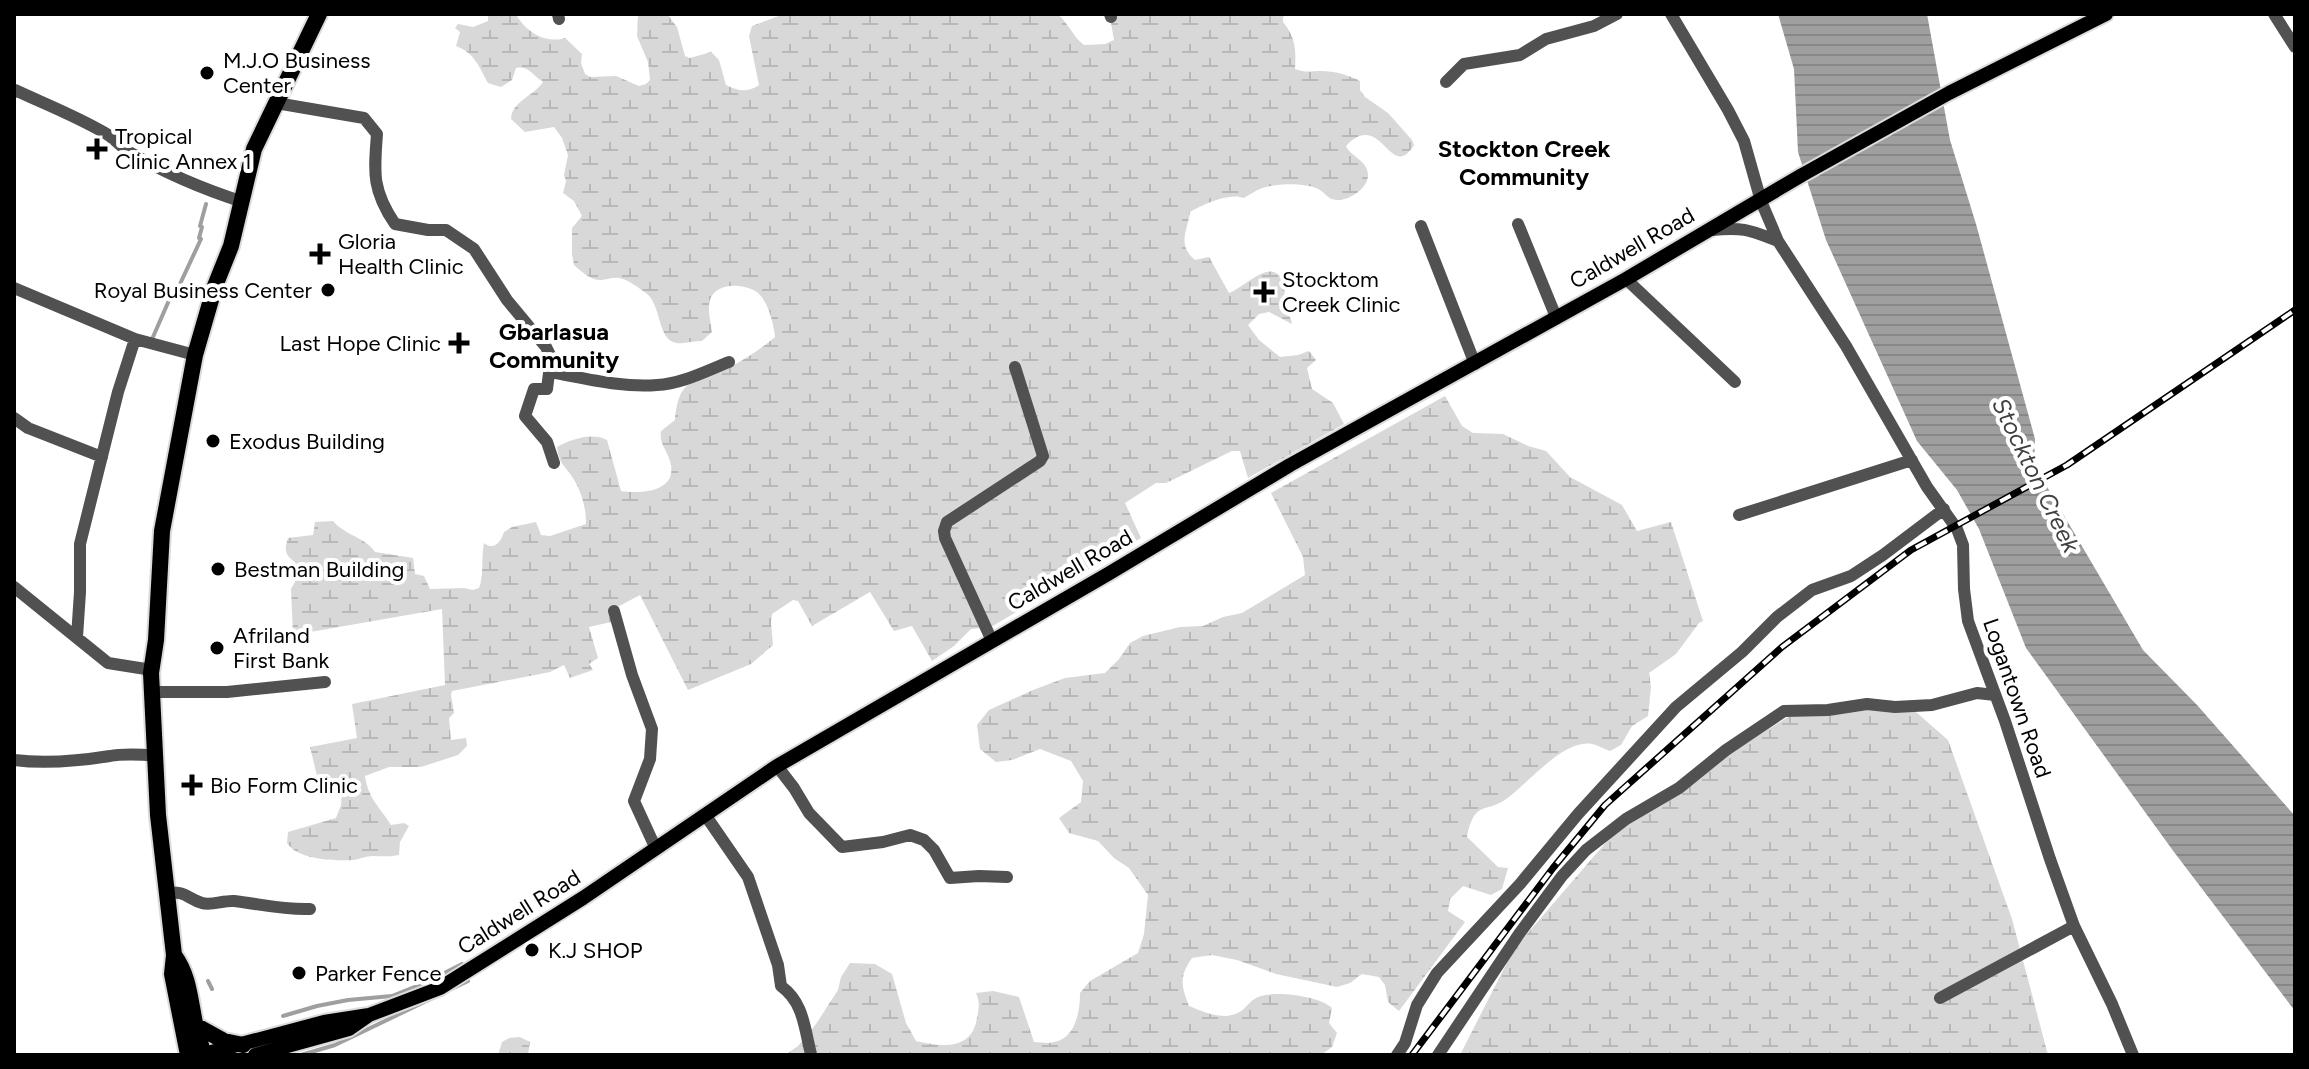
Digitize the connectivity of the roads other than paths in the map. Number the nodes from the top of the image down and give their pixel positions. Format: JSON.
{"nodes":[{"id":1,"x":319,"y":14,"type":"edge"},
{"id":2,"x":1617,"y":14,"type":"edge"},
{"id":3,"x":1671,"y":14,"type":"edge"},
{"id":4,"x":2106,"y":14,"type":"edge"},
{"id":5,"x":2274,"y":14,"type":"edge"},
{"id":6,"x":2295,"y":47,"type":"edge"},
{"id":7,"x":1446,"y":82,"type":"dead end"},
{"id":8,"x":14,"y":92,"type":"edge"},
{"id":9,"x":276,"y":103,"type":"junction"},
{"id":10,"x":1761,"y":201,"type":"junction"},
{"id":11,"x":243,"y":202,"type":"junction"},
{"id":12,"x":1518,"y":224,"type":"dead end"},
{"id":13,"x":1421,"y":226,"type":"dead end"},
{"id":14,"x":1707,"y":230,"type":"junction"},
{"id":15,"x":1778,"y":241,"type":"junction"},
{"id":16,"x":1626,"y":279,"type":"junction"},
{"id":17,"x":14,"y":288,"type":"edge"},
{"id":18,"x":1556,"y":317,"type":"junction"},
{"id":19,"x":135,"y":339,"type":"junction"},
{"id":20,"x":195,"y":355,"type":"junction"},
{"id":21,"x":729,"y":362,"type":"dead end"},
{"id":22,"x":1475,"y":364,"type":"junction"},
{"id":23,"x":1015,"y":367,"type":"dead end"},
{"id":24,"x":550,"y":372,"type":"junction"},
{"id":25,"x":1735,"y":382,"type":"dead end"},
{"id":26,"x":14,"y":418,"type":"edge"},
{"id":27,"x":102,"y":457,"type":"junction"},
{"id":28,"x":1912,"y":460,"type":"junction"},
{"id":29,"x":554,"y":463,"type":"dead end"},
{"id":30,"x":1944,"y":509,"type":"junction"},
{"id":31,"x":1739,"y":515,"type":"dead end"},
{"id":32,"x":14,"y":587,"type":"edge"},
{"id":33,"x":614,"y":611,"type":"dead end"},
{"id":34,"x":77,"y":637,"type":"junction"},
{"id":35,"x":992,"y":641,"type":"junction"},
{"id":36,"x":152,"y":670,"type":"junction"},
{"id":37,"x":325,"y":682,"type":"dead end"},
{"id":38,"x":153,"y":692,"type":"junction"},
{"id":39,"x":1995,"y":695,"type":"junction"},
{"id":40,"x":155,"y":755,"type":"junction"},
{"id":41,"x":14,"y":760,"type":"edge"},
{"id":42,"x":777,"y":766,"type":"junction"},
{"id":43,"x":706,"y":816,"type":"junction"},
{"id":44,"x":656,"y":849,"type":"junction"},
{"id":45,"x":1007,"y":877,"type":"dead end"},
{"id":46,"x":166,"y":893,"type":"junction"},
{"id":47,"x":310,"y":909,"type":"dead end"},
{"id":48,"x":2074,"y":926,"type":"junction"},
{"id":49,"x":174,"y":955,"type":"junction"},
{"id":50,"x":1940,"y":998,"type":"dead end"},
{"id":51,"x":195,"y":1025,"type":"junction"},
{"id":52,"x":249,"y":1050,"type":"edge"},
{"id":53,"x":811,"y":1054,"type":"edge"},
{"id":54,"x":188,"y":1055,"type":"edge"},
{"id":55,"x":202,"y":1055,"type":"edge"},
{"id":56,"x":1397,"y":1055,"type":"edge"},
{"id":57,"x":1438,"y":1055,"type":"edge"},
{"id":58,"x":2133,"y":1055,"type":"edge"}],
"edges":[{"from":1,"to":9,"type":"highway"},
{"from":2,"to":7,"type":"street"},
{"from":3,"to":10,"type":"street","name":"Logantown Road"},
{"from":4,"to":10,"type":"main road","name":"Caldwell Road"},
{"from":5,"to":6,"type":"street"},
{"from":8,"to":11,"type":"street"},
{"from":9,"to":11,"type":"highway"},
{"from":9,"to":24,"type":"street"},
{"from":10,"to":14,"type":"main road","name":"Caldwell Road"},
{"from":10,"to":15,"type":"street","name":"Logantown Road"},
{"from":11,"to":20,"type":"highway"},
{"from":12,"to":18,"type":"street"},
{"from":13,"to":22,"type":"street"},
{"from":14,"to":15,"type":"street"},
{"from":14,"to":16,"type":"main road","name":"Caldwell Road"},
{"from":15,"to":28,"type":"street","name":"Logantown Road"},
{"from":16,"to":18,"type":"main road","name":"Caldwell Road"},
{"from":16,"to":25,"type":"street"},
{"from":17,"to":19,"type":"street"},
{"from":18,"to":22,"type":"main road","name":"Caldwell Road"},
{"from":19,"to":20,"type":"street"},
{"from":19,"to":27,"type":"street"},
{"from":20,"to":36,"type":"highway"},
{"from":21,"to":24,"type":"street"},
{"from":22,"to":35,"type":"main road","name":"Caldwell Road"},
{"from":23,"to":35,"type":"street"},
{"from":24,"to":29,"type":"street"},
{"from":26,"to":27,"type":"street"},
{"from":27,"to":34,"type":"street"},
{"from":28,"to":30,"type":"street","name":"Logantown Road"},
{"from":28,"to":31,"type":"street"},
{"from":30,"to":39,"type":"street","name":"Logantown Road"},
{"from":30,"to":56,"type":"street"},
{"from":32,"to":34,"type":"street"},
{"from":33,"to":44,"type":"street"},
{"from":34,"to":36,"type":"street"},
{"from":35,"to":42,"type":"main road","name":"Caldwell Road"},
{"from":36,"to":38,"type":"highway"},
{"from":37,"to":38,"type":"street"},
{"from":38,"to":40,"type":"highway"},
{"from":39,"to":48,"type":"street","name":"Logantown Road"},
{"from":39,"to":57,"type":"street"},
{"from":40,"to":41,"type":"street"},
{"from":40,"to":46,"type":"highway"},
{"from":42,"to":43,"type":"main road","name":"Caldwell Road"},
{"from":42,"to":45,"type":"street"},
{"from":43,"to":44,"type":"main road","name":"Caldwell Road"},
{"from":43,"to":53,"type":"street"},
{"from":44,"to":52,"type":"main road","name":"Caldwell Road"},
{"from":46,"to":47,"type":"street"},
{"from":46,"to":49,"type":"highway"},
{"from":48,"to":50,"type":"street"},
{"from":48,"to":58,"type":"street","name":"Logantown Road"},
{"from":49,"to":51,"type":"highway"},
{"from":49,"to":54,"type":"highway"},
{"from":51,"to":52,"type":"highway"},
{"from":51,"to":55,"type":"highway"},
{"from":52,"to":55,"type":"main road","name":"Caldwell Road"}]}
